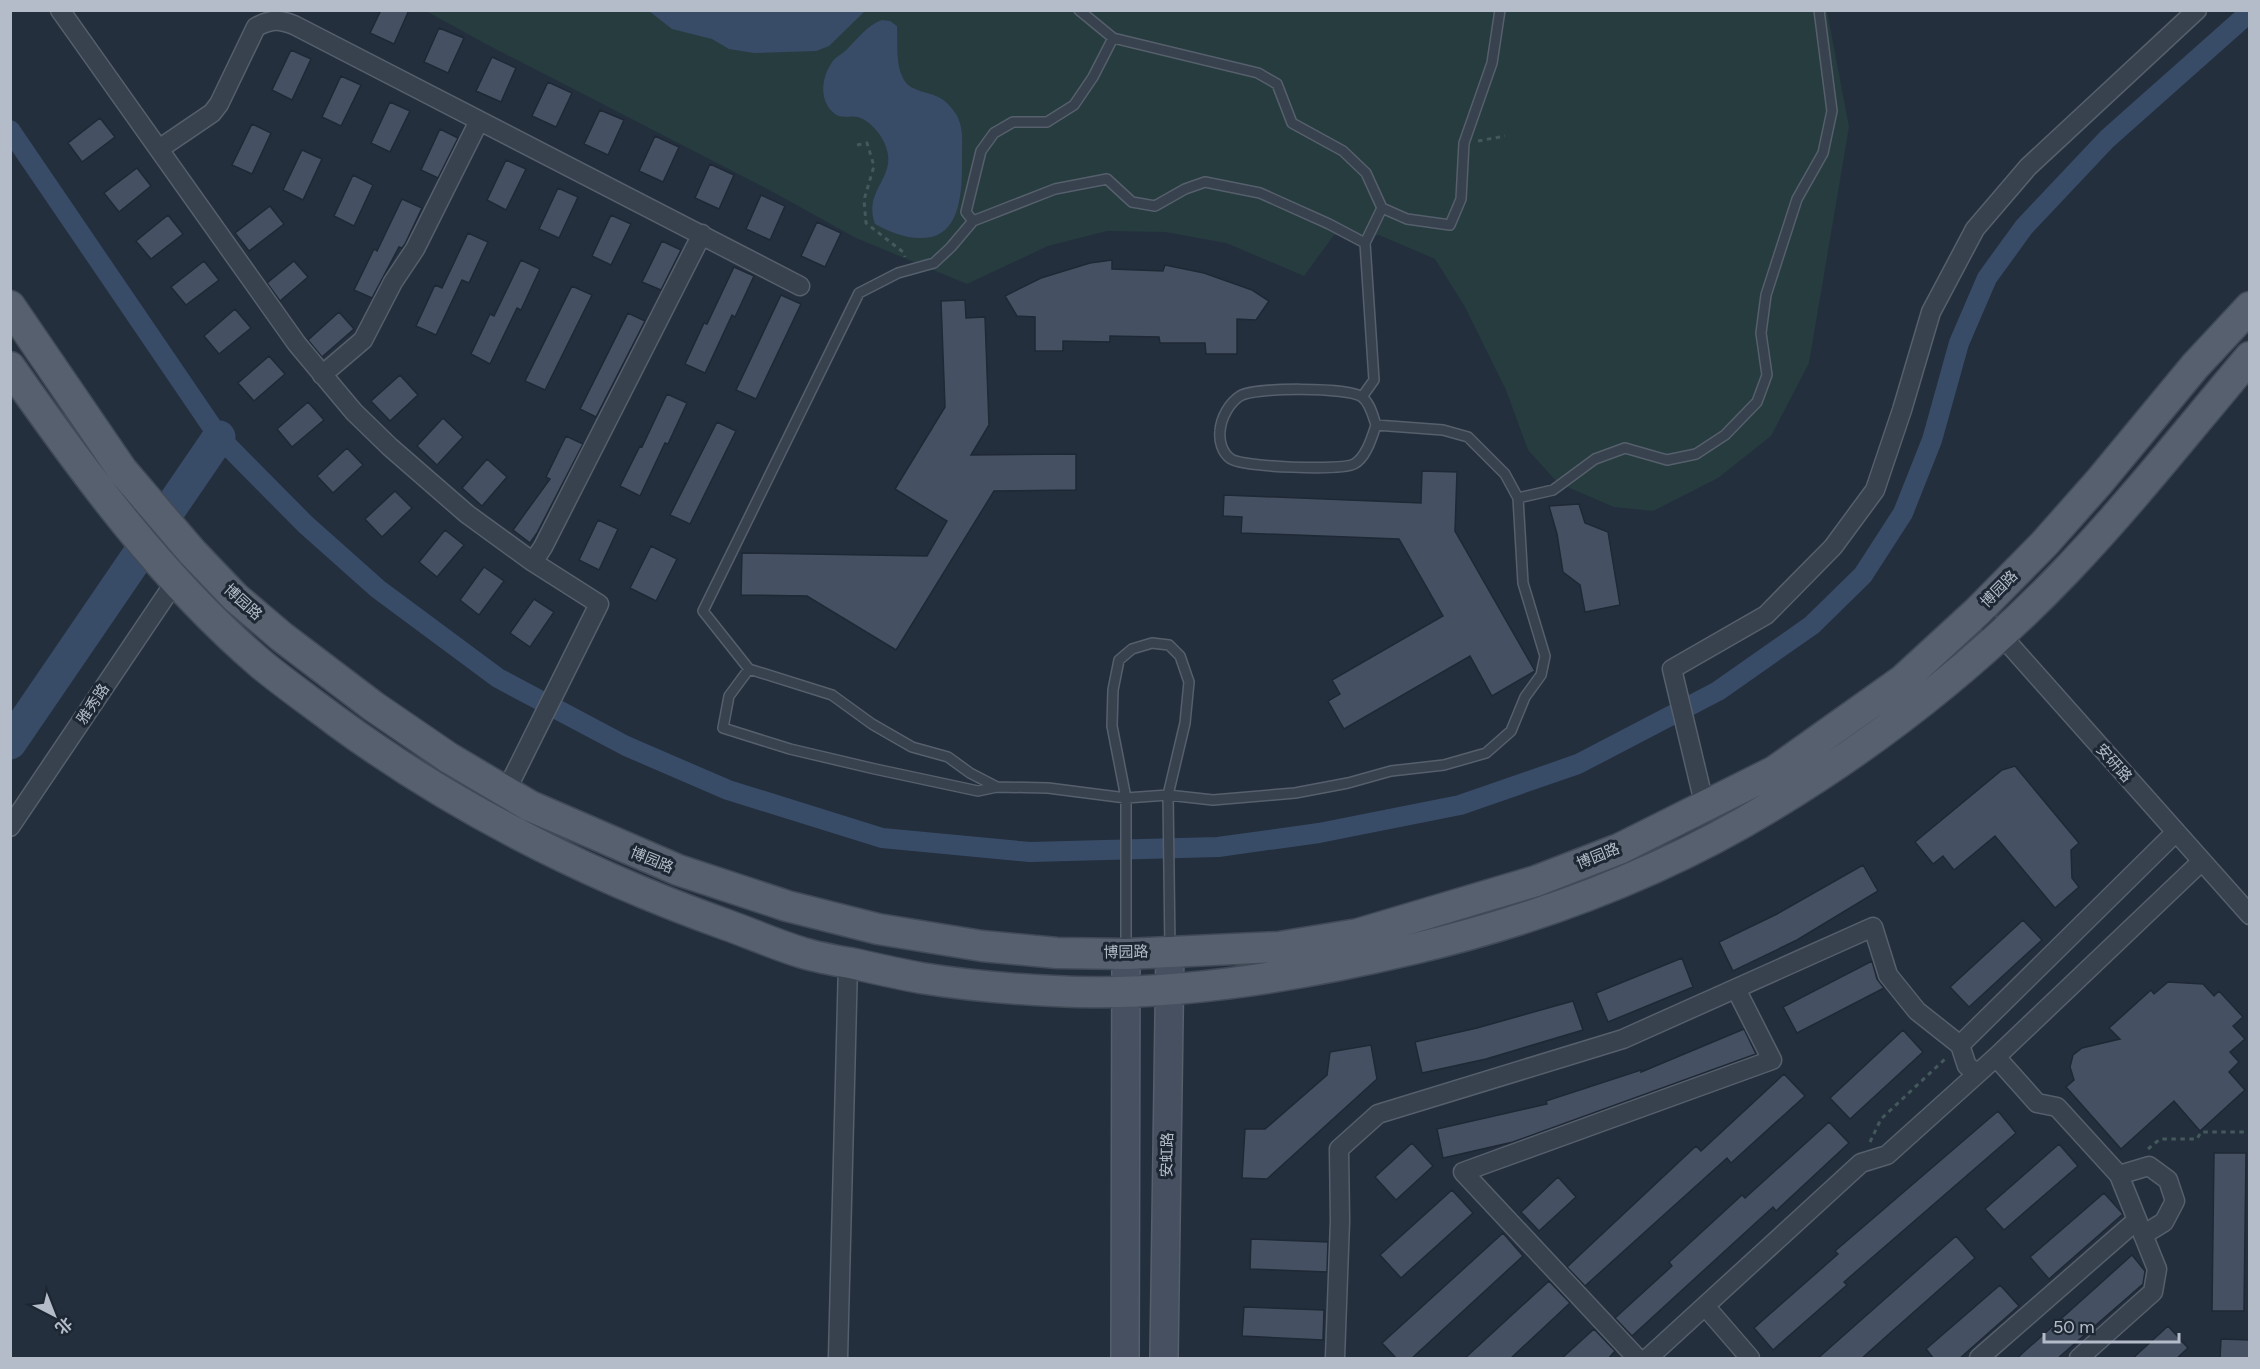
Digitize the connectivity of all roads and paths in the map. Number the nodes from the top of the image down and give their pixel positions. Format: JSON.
{"nodes":[{"id":1,"x":60,"y":10,"type":"edge"},
{"id":2,"x":1079,"y":10,"type":"edge"},
{"id":3,"x":1500,"y":10,"type":"edge"},
{"id":4,"x":1819,"y":10,"type":"edge"},
{"id":5,"x":2197,"y":10,"type":"edge"},
{"id":6,"x":1113,"y":38,"type":"junction"},
{"id":7,"x":479,"y":121,"type":"junction"},
{"id":8,"x":1505,"y":136,"type":"dead end"},
{"id":9,"x":1464,"y":143,"type":"junction"},
{"id":10,"x":857,"y":145,"type":"dead end"},
{"id":11,"x":159,"y":149,"type":"junction"},
{"id":12,"x":1382,"y":208,"type":"junction"},
{"id":13,"x":973,"y":221,"type":"junction"},
{"id":14,"x":702,"y":234,"type":"junction"},
{"id":15,"x":1365,"y":243,"type":"junction"},
{"id":16,"x":910,"y":270,"type":"junction"},
{"id":17,"x":800,"y":286,"type":"dead end"},
{"id":18,"x":10,"y":306,"type":"edge"},
{"id":19,"x":2250,"y":307,"type":"edge"},
{"id":20,"x":2250,"y":357,"type":"edge"},
{"id":21,"x":10,"y":367,"type":"edge"},
{"id":22,"x":322,"y":375,"type":"junction"},
{"id":23,"x":1362,"y":397,"type":"junction"},
{"id":24,"x":1376,"y":425,"type":"junction"},
{"id":25,"x":1518,"y":498,"type":"junction"},
{"id":26,"x":533,"y":562,"type":"junction"},
{"id":27,"x":175,"y":582,"type":"junction"},
{"id":28,"x":1977,"y":612,"type":"junction"},
{"id":29,"x":2001,"y":635,"type":"junction"},
{"id":30,"x":749,"y":669,"type":"junction"},
{"id":31,"x":997,"y":787,"type":"junction"},
{"id":32,"x":506,"y":791,"type":"junction"},
{"id":33,"x":1168,"y":795,"type":"junction"},
{"id":34,"x":1126,"y":798,"type":"junction"},
{"id":35,"x":1705,"y":807,"type":"junction"},
{"id":36,"x":10,"y":827,"type":"edge"},
{"id":37,"x":2176,"y":832,"type":"junction"},
{"id":38,"x":2202,"y":861,"type":"junction"},
{"id":39,"x":2250,"y":915,"type":"edge"},
{"id":40,"x":1170,"y":951,"type":"junction"},
{"id":41,"x":1126,"y":954,"type":"junction"},
{"id":42,"x":848,"y":963,"type":"junction"},
{"id":43,"x":1736,"y":989,"type":"junction"},
{"id":44,"x":1170,"y":990,"type":"junction"},
{"id":45,"x":1126,"y":991,"type":"junction"},
{"id":46,"x":1960,"y":1045,"type":"junction"},
{"id":47,"x":1996,"y":1057,"type":"junction"},
{"id":48,"x":1978,"y":1073,"type":"junction"},
{"id":49,"x":2250,"y":1132,"type":"edge"},
{"id":50,"x":1861,"y":1163,"type":"junction"},
{"id":51,"x":2119,"y":1175,"type":"junction"},
{"id":52,"x":2140,"y":1228,"type":"junction"},
{"id":53,"x":1705,"y":1306,"type":"junction"},
{"id":54,"x":838,"y":1359,"type":"edge"},
{"id":55,"x":1125,"y":1359,"type":"edge"},
{"id":56,"x":1164,"y":1359,"type":"edge"},
{"id":57,"x":1335,"y":1359,"type":"edge"},
{"id":58,"x":1637,"y":1359,"type":"edge"},
{"id":59,"x":1648,"y":1359,"type":"edge"},
{"id":60,"x":1750,"y":1359,"type":"edge"},
{"id":61,"x":1979,"y":1359,"type":"edge"},
{"id":62,"x":2079,"y":1359,"type":"edge"}],
"edges":[{"from":1,"to":11,"type":"street"},
{"from":2,"to":6,"type":"lane"},
{"from":3,"to":9,"type":"lane"},
{"from":4,"to":25,"type":"lane"},
{"from":5,"to":35,"type":"street"},
{"from":6,"to":12,"type":"lane"},
{"from":6,"to":13,"type":"lane"},
{"from":7,"to":11,"type":"street"},
{"from":7,"to":14,"type":"street"},
{"from":7,"to":22,"type":"street"},
{"from":8,"to":9,"type":"path"},
{"from":9,"to":12,"type":"lane"},
{"from":10,"to":16,"type":"path"},
{"from":11,"to":22,"type":"street"},
{"from":12,"to":15,"type":"lane"},
{"from":13,"to":15,"type":"lane"},
{"from":13,"to":16,"type":"lane"},
{"from":14,"to":17,"type":"street"},
{"from":14,"to":26,"type":"street"},
{"from":15,"to":23,"type":"lane"},
{"from":16,"to":30,"type":"lane"},
{"from":18,"to":32,"type":"main road","name":"博园路"},
{"from":19,"to":28,"type":"main road","name":"博园路"},
{"from":20,"to":29,"type":"main road"},
{"from":21,"to":27,"type":"main road"},
{"from":22,"to":26,"type":"street"},
{"from":23,"to":24,"type":"lane"},
{"from":23,"to":24,"type":"lane"},
{"from":24,"to":25,"type":"lane"},
{"from":25,"to":33,"type":"lane"},
{"from":26,"to":32,"type":"street"},
{"from":27,"to":36,"type":"street","name":"雅秀路"},
{"from":27,"to":42,"type":"main road"},
{"from":28,"to":29,"type":"street","name":"安研路"},
{"from":28,"to":35,"type":"main road","name":"博园路"},
{"from":29,"to":37,"type":"street","name":"安研路"},
{"from":29,"to":44,"type":"main road"},
{"from":30,"to":31,"type":"lane"},
{"from":30,"to":31,"type":"lane"},
{"from":31,"to":34,"type":"lane"},
{"from":32,"to":41,"type":"main road","name":"博园路"},
{"from":33,"to":34,"type":"lane"},
{"from":33,"to":34,"type":"lane"},
{"from":33,"to":40,"type":"lane"},
{"from":34,"to":41,"type":"lane"},
{"from":35,"to":40,"type":"main road","name":"博园路"},
{"from":37,"to":38,"type":"street","name":"安研路"},
{"from":37,"to":46,"type":"street"},
{"from":38,"to":39,"type":"street","name":"安研路"},
{"from":38,"to":47,"type":"street"},
{"from":40,"to":41,"type":"main road","name":"博园路"},
{"from":40,"to":44,"type":"main road","name":"安虹路"},
{"from":41,"to":45,"type":"main road"},
{"from":42,"to":45,"type":"main road"},
{"from":42,"to":54,"type":"street"},
{"from":43,"to":46,"type":"street"},
{"from":43,"to":57,"type":"street"},
{"from":43,"to":58,"type":"street"},
{"from":44,"to":45,"type":"main road"},
{"from":44,"to":56,"type":"main road","name":"安虹路"},
{"from":45,"to":55,"type":"main road"},
{"from":46,"to":48,"type":"street"},
{"from":46,"to":50,"type":"path"},
{"from":47,"to":48,"type":"street"},
{"from":47,"to":51,"type":"street"},
{"from":48,"to":50,"type":"street"},
{"from":49,"to":51,"type":"path"},
{"from":50,"to":53,"type":"street"},
{"from":51,"to":52,"type":"street"},
{"from":51,"to":52,"type":"street"},
{"from":52,"to":61,"type":"street"},
{"from":52,"to":62,"type":"street"},
{"from":53,"to":59,"type":"street"},
{"from":53,"to":60,"type":"street"}]}
